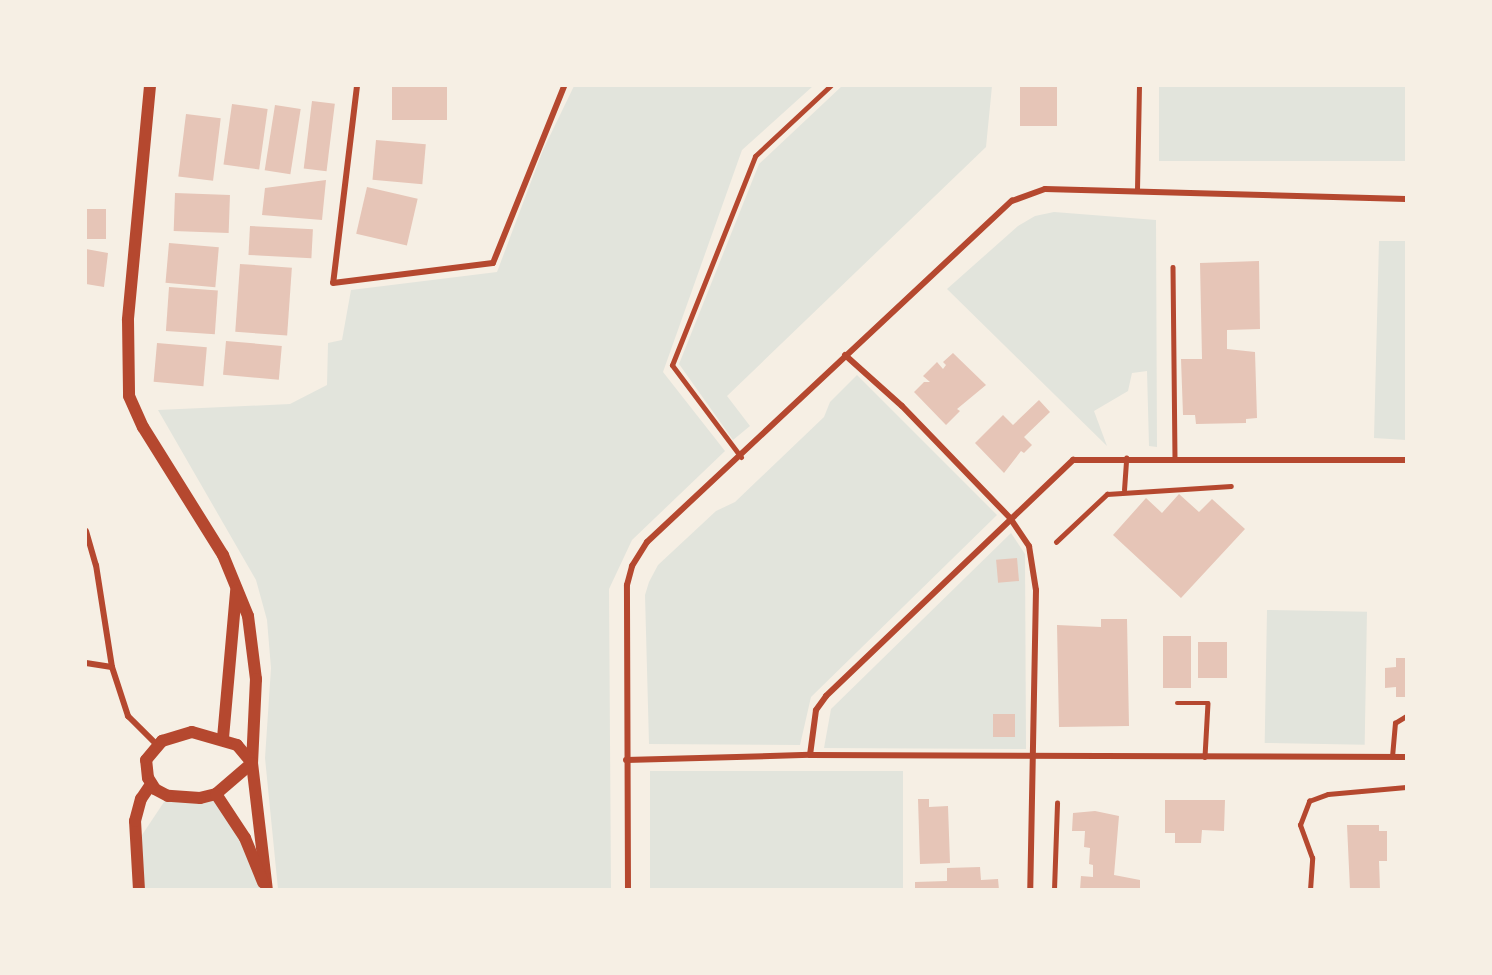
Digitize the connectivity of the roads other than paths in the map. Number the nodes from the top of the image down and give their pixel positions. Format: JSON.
{"nodes":[{"id":1,"x":151,"y":86,"type":"edge"},
{"id":2,"x":357,"y":86,"type":"edge"},
{"id":3,"x":564,"y":86,"type":"edge"},
{"id":4,"x":830,"y":86,"type":"edge"},
{"id":5,"x":1138,"y":86,"type":"edge"},
{"id":6,"x":1137,"y":190,"type":"junction"},
{"id":7,"x":1407,"y":199,"type":"edge"},
{"id":8,"x":1173,"y":267,"type":"dead end"},
{"id":9,"x":845,"y":355,"type":"junction"},
{"id":10,"x":741,"y":457,"type":"junction"},
{"id":11,"x":1126,"y":458,"type":"junction"},
{"id":12,"x":1175,"y":458,"type":"junction"},
{"id":13,"x":1407,"y":460,"type":"edge"},
{"id":14,"x":1231,"y":486,"type":"dead end"},
{"id":15,"x":1124,"y":490,"type":"junction"},
{"id":16,"x":1010,"y":518,"type":"junction"},
{"id":17,"x":86,"y":531,"type":"edge"},
{"id":18,"x":1056,"y":542,"type":"dead end"},
{"id":19,"x":236,"y":587,"type":"junction"},
{"id":20,"x":86,"y":663,"type":"edge"},
{"id":21,"x":112,"y":667,"type":"junction"},
{"id":22,"x":1178,"y":703,"type":"dead end"},
{"id":23,"x":1407,"y":716,"type":"edge"},
{"id":24,"x":223,"y":738,"type":"junction"},
{"id":25,"x":157,"y":745,"type":"junction"},
{"id":26,"x":810,"y":755,"type":"junction"},
{"id":27,"x":1032,"y":757,"type":"junction"},
{"id":28,"x":1392,"y":757,"type":"junction"},
{"id":29,"x":1407,"y":757,"type":"edge"},
{"id":30,"x":1205,"y":758,"type":"junction"},
{"id":31,"x":626,"y":760,"type":"junction"},
{"id":32,"x":252,"y":763,"type":"junction"},
{"id":33,"x":152,"y":784,"type":"junction"},
{"id":34,"x":1407,"y":787,"type":"edge"},
{"id":35,"x":216,"y":794,"type":"junction"},
{"id":36,"x":1057,"y":803,"type":"dead end"},
{"id":37,"x":139,"y":890,"type":"edge"},
{"id":38,"x":267,"y":890,"type":"edge"},
{"id":39,"x":628,"y":890,"type":"edge"},
{"id":40,"x":1030,"y":890,"type":"edge"},
{"id":41,"x":1054,"y":890,"type":"edge"},
{"id":42,"x":1310,"y":890,"type":"edge"}],
"edges":[{"from":1,"to":19,"type":"main road"},
{"from":2,"to":3,"type":"street"},
{"from":4,"to":10,"type":"street"},
{"from":5,"to":6,"type":"lane"},
{"from":6,"to":7,"type":"street"},
{"from":6,"to":9,"type":"street"},
{"from":8,"to":12,"type":"lane"},
{"from":9,"to":10,"type":"street"},
{"from":9,"to":16,"type":"street"},
{"from":10,"to":31,"type":"street"},
{"from":11,"to":12,"type":"street"},
{"from":11,"to":15,"type":"lane"},
{"from":11,"to":16,"type":"street"},
{"from":12,"to":13,"type":"street"},
{"from":14,"to":15,"type":"lane"},
{"from":15,"to":18,"type":"lane"},
{"from":16,"to":26,"type":"street"},
{"from":16,"to":27,"type":"street"},
{"from":17,"to":21,"type":"street"},
{"from":19,"to":24,"type":"main road"},
{"from":19,"to":32,"type":"main road"},
{"from":20,"to":21,"type":"street"},
{"from":21,"to":25,"type":"street"},
{"from":22,"to":30,"type":"lane"},
{"from":23,"to":28,"type":"lane"},
{"from":24,"to":25,"type":"main road"},
{"from":24,"to":32,"type":"main road"},
{"from":25,"to":33,"type":"main road"},
{"from":26,"to":27,"type":"street"},
{"from":26,"to":31,"type":"street"},
{"from":27,"to":30,"type":"street"},
{"from":27,"to":40,"type":"street"},
{"from":28,"to":29,"type":"street"},
{"from":28,"to":30,"type":"street"},
{"from":31,"to":39,"type":"street"},
{"from":32,"to":35,"type":"main road"},
{"from":32,"to":38,"type":"main road"},
{"from":33,"to":35,"type":"main road"},
{"from":33,"to":37,"type":"main road"},
{"from":34,"to":42,"type":"lane"},
{"from":35,"to":38,"type":"main road"},
{"from":36,"to":41,"type":"lane"}]}
